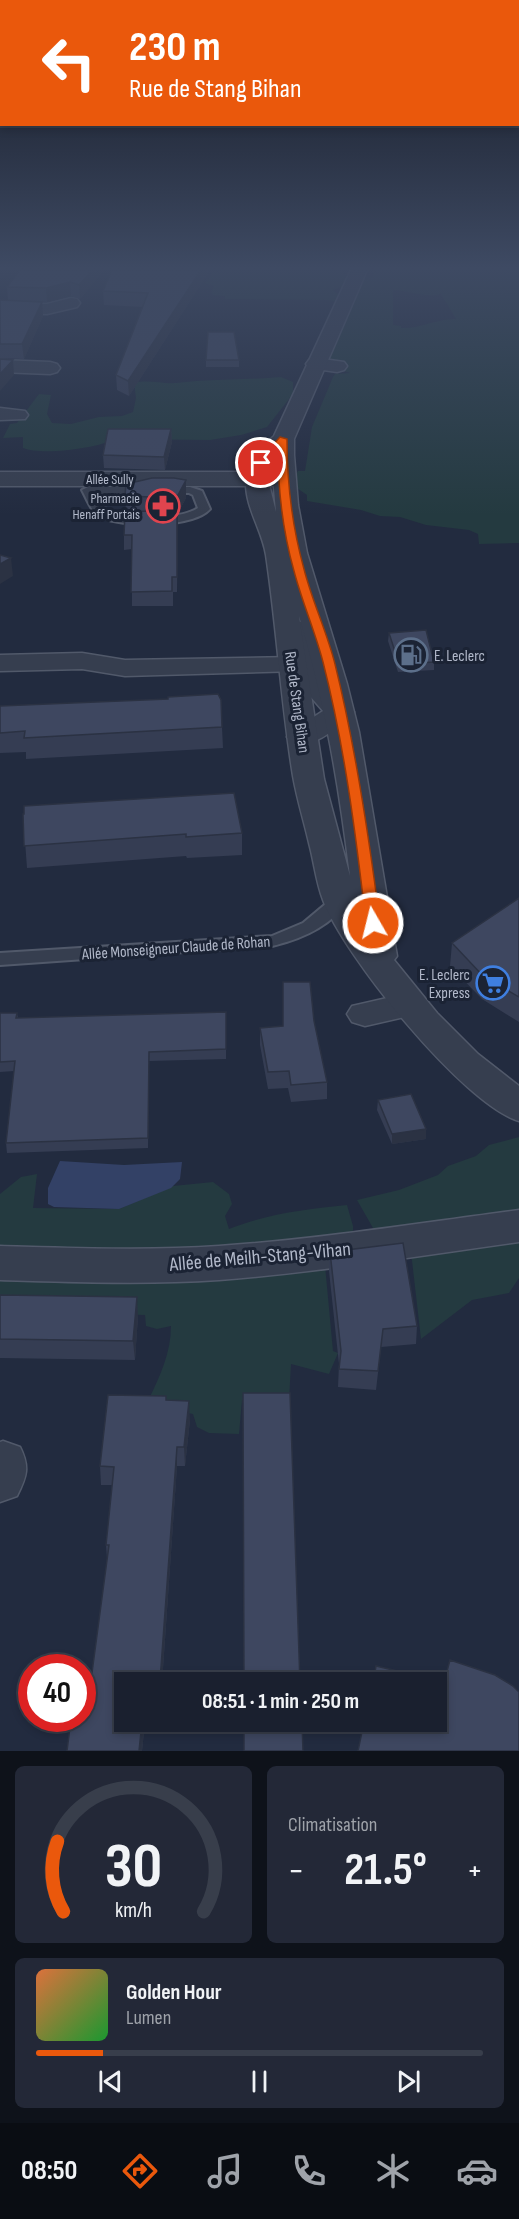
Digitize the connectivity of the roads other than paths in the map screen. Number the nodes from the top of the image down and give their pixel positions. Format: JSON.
{"nodes":[{"id":1,"x":322,"y":352,"type":"edge"},
{"id":2,"x":316,"y":364,"type":"junction"},
{"id":3,"x":0,"y":366,"type":"edge"},
{"id":4,"x":338,"y":366,"type":"dead end"},
{"id":5,"x":50,"y":368,"type":"dead end"},
{"id":6,"x":0,"y":479,"type":"edge"},
{"id":7,"x":270,"y":479,"type":"junction"},
{"id":8,"x":90,"y":485,"type":"junction"},
{"id":9,"x":285,"y":604,"type":"junction"},
{"id":10,"x":0,"y":663,"type":"edge"},
{"id":11,"x":293,"y":664,"type":"junction"},
{"id":12,"x":340,"y":712,"type":"junction"},
{"id":13,"x":302,"y":736,"type":"junction"},
{"id":14,"x":340,"y":902,"type":"junction"},
{"id":15,"x":0,"y":959,"type":"edge"},
{"id":16,"x":381,"y":964,"type":"junction"},
{"id":17,"x":410,"y":1005,"type":"junction"},
{"id":18,"x":364,"y":1014,"type":"dead end"},
{"id":19,"x":519,"y":1107,"type":"edge"},
{"id":20,"x":519,"y":1226,"type":"edge"},
{"id":21,"x":0,"y":1263,"type":"edge"}],
"edges":[{"from":1,"to":2,"type":"street"},
{"from":2,"to":4,"type":"street"},
{"from":2,"to":7,"type":"street"},
{"from":3,"to":5,"type":"street"},
{"from":6,"to":8,"type":"street","name":"Allée Sully"},
{"from":7,"to":8,"type":"street","name":"Allée Sully"},
{"from":7,"to":9,"type":"street","name":"Rue de Stang Bihan"},
{"from":7,"to":12,"type":"street","name":"Rue de Stang Bihan"},
{"from":8,"to":8,"type":"lane"},
{"from":9,"to":11,"type":"street","name":"Rue de Stang Bihan"},
{"from":9,"to":12,"type":"street"},
{"from":10,"to":11,"type":"street"},
{"from":11,"to":13,"type":"street","name":"Rue de Stang Bihan"},
{"from":12,"to":13,"type":"street"},
{"from":12,"to":16,"type":"street","name":"Rue de Stang Bihan"},
{"from":13,"to":14,"type":"street","name":"Rue de Stang Bihan"},
{"from":14,"to":15,"type":"lane","name":"Allée Monseigneur Claude de Rohan"},
{"from":14,"to":16,"type":"street","name":"Rue de Stang Bihan"},
{"from":16,"to":17,"type":"street","name":"Rue de Stang Bihan"},
{"from":17,"to":18,"type":"street"},
{"from":17,"to":19,"type":"street","name":"Rue de Stang Bihan"},
{"from":20,"to":21,"type":"street","name":"Allée de Meilh-Stang-Vihan"}]}
